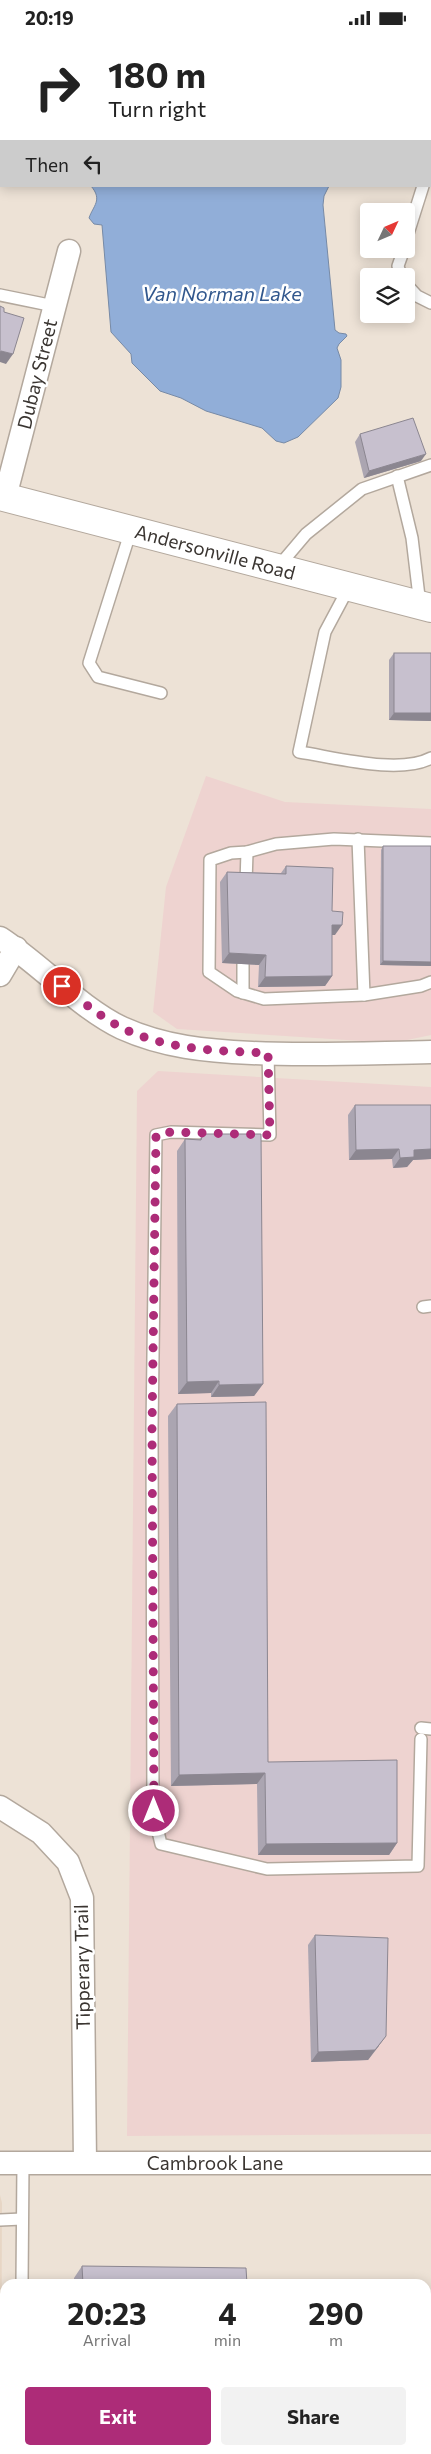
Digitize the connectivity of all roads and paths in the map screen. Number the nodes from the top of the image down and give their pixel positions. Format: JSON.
{"nodes":[{"id":1,"x":423,"y":187,"type":"edge"},
{"id":2,"x":415,"y":211,"type":"edge"},
{"id":3,"x":69,"y":251,"type":"dead end"},
{"id":4,"x":415,"y":294,"type":"edge"},
{"id":5,"x":0,"y":295,"type":"edge"},
{"id":6,"x":431,"y":303,"type":"edge"},
{"id":7,"x":54,"y":307,"type":"junction"},
{"id":8,"x":431,"y":465,"type":"edge"},
{"id":9,"x":397,"y":477,"type":"junction"},
{"id":10,"x":3,"y":496,"type":"edge"},
{"id":11,"x":131,"y":530,"type":"junction"},
{"id":12,"x":277,"y":569,"type":"junction"},
{"id":13,"x":349,"y":587,"type":"junction"},
{"id":14,"x":426,"y":607,"type":"edge"},
{"id":15,"x":160,"y":693,"type":"dead end"},
{"id":16,"x":431,"y":757,"type":"edge"},
{"id":17,"x":358,"y":839,"type":"junction"},
{"id":18,"x":431,"y":843,"type":"edge"},
{"id":19,"x":246,"y":852,"type":"junction"},
{"id":20,"x":246,"y":883,"type":"edge"},
{"id":21,"x":8,"y":943,"type":"edge"},
{"id":22,"x":244,"y":964,"type":"edge"},
{"id":23,"x":0,"y":975,"type":"edge"},
{"id":24,"x":431,"y":982,"type":"edge"},
{"id":25,"x":243,"y":993,"type":"junction"},
{"id":26,"x":364,"y":995,"type":"junction"},
{"id":27,"x":431,"y":1052,"type":"edge"},
{"id":28,"x":268,"y":1053,"type":"junction"},
{"id":29,"x":425,"y":1732,"type":"edge"},
{"id":30,"x":0,"y":1807,"type":"edge"},
{"id":31,"x":85,"y":2162,"type":"junction"},
{"id":32,"x":0,"y":2163,"type":"edge"},
{"id":33,"x":23,"y":2163,"type":"junction"},
{"id":34,"x":431,"y":2163,"type":"edge"},
{"id":35,"x":22,"y":2219,"type":"junction"},
{"id":36,"x":0,"y":2221,"type":"edge"},
{"id":37,"x":22,"y":2279,"type":"edge"}],
"edges":[{"from":1,"to":2,"type":"lane"},
{"from":3,"to":7,"type":"street","name":"Dubay Street"},
{"from":4,"to":6,"type":"lane"},
{"from":5,"to":7,"type":"lane"},
{"from":7,"to":10,"type":"street","name":"Dubay Street"},
{"from":8,"to":9,"type":"lane"},
{"from":9,"to":12,"type":"lane"},
{"from":9,"to":14,"type":"lane"},
{"from":10,"to":11,"type":"street","name":"Andersonville Road"},
{"from":11,"to":12,"type":"street","name":"Andersonville Road"},
{"from":11,"to":15,"type":"lane"},
{"from":12,"to":13,"type":"street","name":"Andersonville Road"},
{"from":13,"to":14,"type":"street","name":"Andersonville Road"},
{"from":13,"to":16,"type":"lane"},
{"from":17,"to":18,"type":"lane"},
{"from":17,"to":19,"type":"lane"},
{"from":17,"to":26,"type":"lane"},
{"from":19,"to":20,"type":"lane"},
{"from":19,"to":25,"type":"lane"},
{"from":21,"to":23,"type":"street"},
{"from":21,"to":28,"type":"street"},
{"from":22,"to":25,"type":"lane"},
{"from":24,"to":26,"type":"lane"},
{"from":25,"to":26,"type":"lane"},
{"from":27,"to":28,"type":"street"},
{"from":28,"to":29,"type":"lane"},
{"from":30,"to":31,"type":"street","name":"Tipperary Trail"},
{"from":31,"to":33,"type":"street","name":"Cambrook Lane"},
{"from":31,"to":34,"type":"street","name":"Cambrook Lane"},
{"from":32,"to":33,"type":"street","name":"Cambrook Lane"},
{"from":33,"to":35,"type":"lane"},
{"from":35,"to":36,"type":"lane"},
{"from":35,"to":37,"type":"lane"}]}
